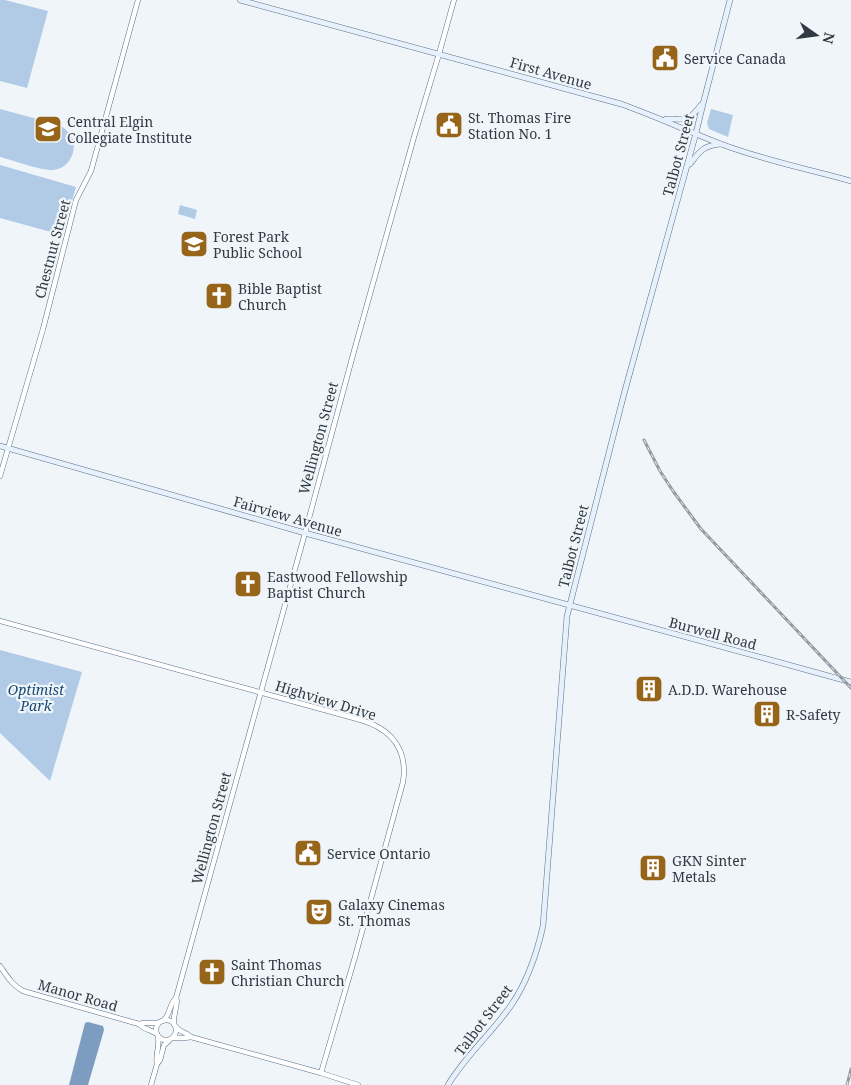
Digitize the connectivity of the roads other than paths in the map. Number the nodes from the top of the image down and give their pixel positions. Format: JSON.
{"nodes":[{"id":1,"x":138,"y":0,"type":"edge"},
{"id":2,"x":240,"y":0,"type":"edge"},
{"id":3,"x":454,"y":0,"type":"edge"},
{"id":4,"x":730,"y":0,"type":"edge"},
{"id":5,"x":439,"y":54,"type":"junction"},
{"id":6,"x":703,"y":104,"type":"junction"},
{"id":7,"x":660,"y":118,"type":"junction"},
{"id":8,"x":696,"y":134,"type":"junction"},
{"id":9,"x":722,"y":144,"type":"junction"},
{"id":10,"x":686,"y":169,"type":"junction"},
{"id":11,"x":851,"y":181,"type":"edge"},
{"id":12,"x":0,"y":446,"type":"edge"},
{"id":13,"x":8,"y":448,"type":"junction"},
{"id":14,"x":0,"y":476,"type":"edge"},
{"id":15,"x":305,"y":533,"type":"junction"},
{"id":16,"x":570,"y":606,"type":"junction"},
{"id":17,"x":0,"y":621,"type":"edge"},
{"id":18,"x":851,"y":682,"type":"edge"},
{"id":19,"x":261,"y":692,"type":"junction"},
{"id":20,"x":0,"y":966,"type":"edge"},
{"id":21,"x":176,"y":998,"type":"junction"},
{"id":22,"x":162,"y":1022,"type":"junction"},
{"id":23,"x":139,"y":1024,"type":"junction"},
{"id":24,"x":175,"y":1025,"type":"junction"},
{"id":25,"x":158,"y":1035,"type":"junction"},
{"id":26,"x":191,"y":1037,"type":"junction"},
{"id":27,"x":172,"y":1039,"type":"junction"},
{"id":28,"x":157,"y":1064,"type":"junction"},
{"id":29,"x":321,"y":1074,"type":"junction"},
{"id":30,"x":151,"y":1085,"type":"edge"},
{"id":31,"x":358,"y":1085,"type":"edge"},
{"id":32,"x":448,"y":1085,"type":"edge"}],
"edges":[{"from":1,"to":13,"type":"street","name":"Chestnut Street"},
{"from":2,"to":5,"type":"main road","name":"First Avenue"},
{"from":3,"to":5,"type":"street","name":"Wellington Street"},
{"from":4,"to":6,"type":"main road","name":"Talbot Street"},
{"from":5,"to":7,"type":"main road","name":"First Avenue"},
{"from":5,"to":15,"type":"street","name":"Wellington Street"},
{"from":6,"to":7,"type":"main road"},
{"from":6,"to":8,"type":"main road","name":"Talbot Street"},
{"from":7,"to":8,"type":"main road","name":"First Avenue"},
{"from":8,"to":9,"type":"main road","name":"First Avenue"},
{"from":8,"to":10,"type":"main road","name":"Talbot Street"},
{"from":9,"to":10,"type":"main road"},
{"from":9,"to":11,"type":"main road","name":"First Avenue"},
{"from":10,"to":16,"type":"main road","name":"Talbot Street"},
{"from":12,"to":13,"type":"main road","name":"Fairview Avenue"},
{"from":13,"to":14,"type":"street","name":"Chestnut Street"},
{"from":13,"to":15,"type":"main road","name":"Fairview Avenue"},
{"from":15,"to":16,"type":"main road","name":"Fairview Avenue"},
{"from":15,"to":19,"type":"street","name":"Wellington Street"},
{"from":16,"to":18,"type":"main road","name":"Burwell Road"},
{"from":16,"to":32,"type":"main road","name":"Talbot Street"},
{"from":17,"to":19,"type":"street","name":"Highview Drive"},
{"from":19,"to":21,"type":"street","name":"Wellington Street"},
{"from":19,"to":29,"type":"street","name":"Highview Drive"},
{"from":20,"to":23,"type":"street","name":"Manor Road"},
{"from":21,"to":22,"type":"street","name":"Wellington Street"},
{"from":21,"to":24,"type":"street","name":"Wellington Street"},
{"from":22,"to":23,"type":"street"},
{"from":22,"to":24,"type":"street"},
{"from":22,"to":25,"type":"street"},
{"from":23,"to":25,"type":"street","name":"Manor Road"},
{"from":24,"to":26,"type":"street"},
{"from":24,"to":27,"type":"street"},
{"from":25,"to":27,"type":"street"},
{"from":25,"to":28,"type":"street"},
{"from":26,"to":27,"type":"street"},
{"from":26,"to":29,"type":"street"},
{"from":27,"to":28,"type":"street"},
{"from":28,"to":30,"type":"street"},
{"from":29,"to":31,"type":"street"}]}
